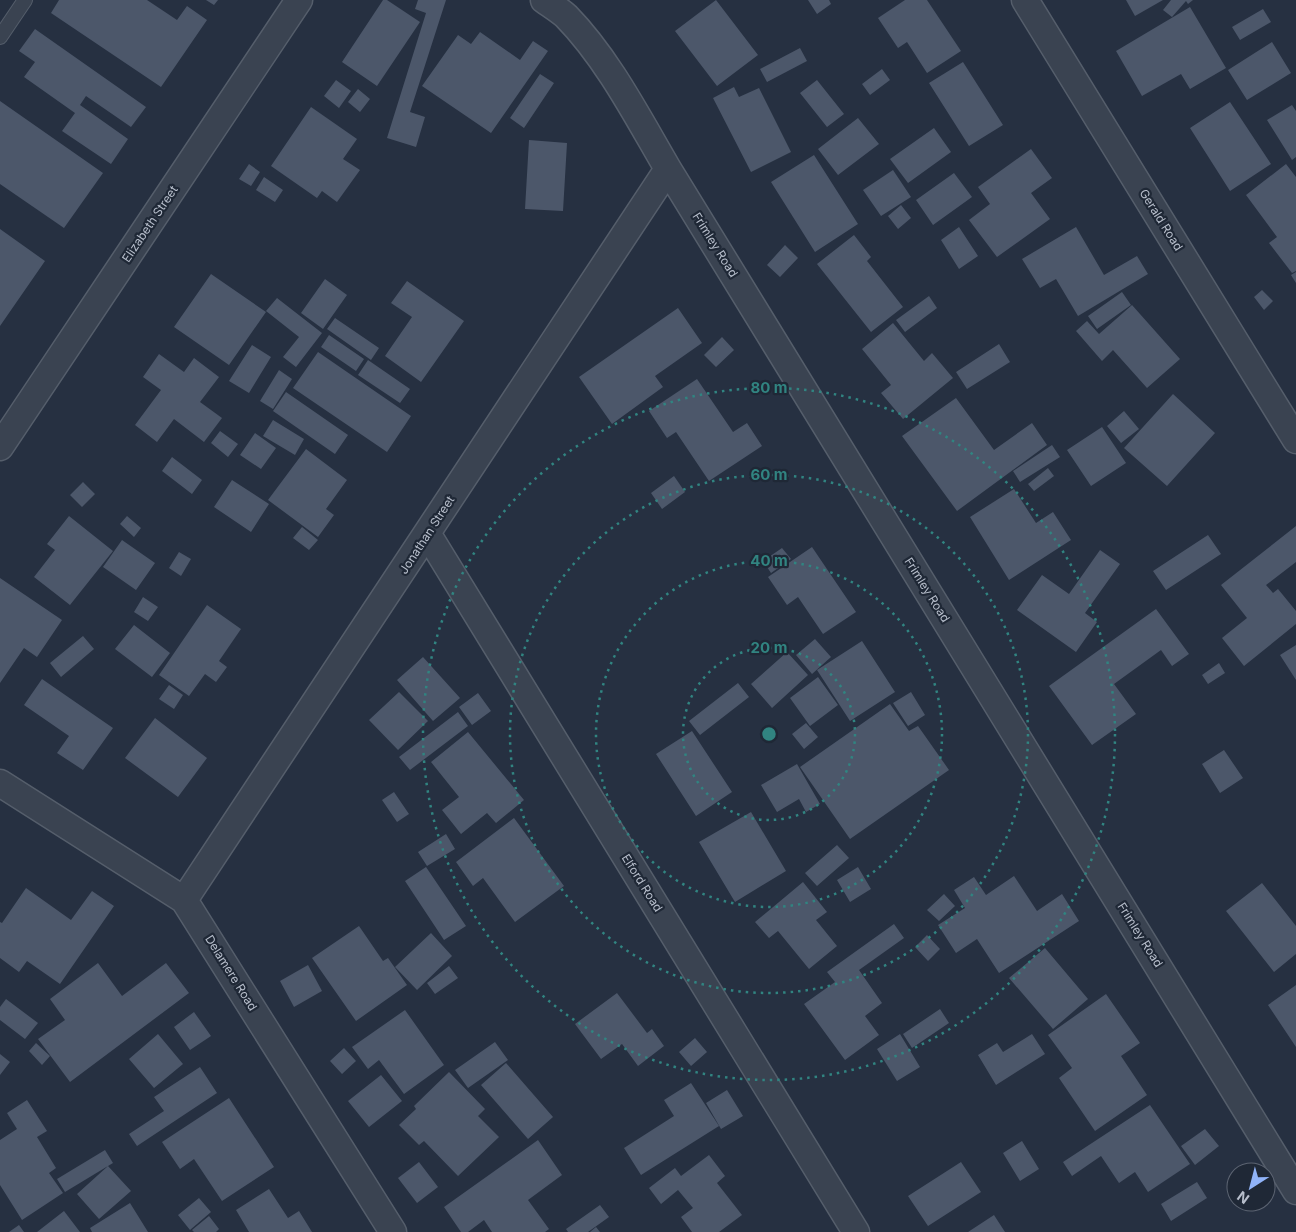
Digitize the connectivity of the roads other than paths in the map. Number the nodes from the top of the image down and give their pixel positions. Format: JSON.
{"nodes":[{"id":1,"x":24,"y":0,"type":"edge"},
{"id":2,"x":299,"y":0,"type":"edge"},
{"id":3,"x":544,"y":0,"type":"edge"},
{"id":4,"x":1025,"y":0,"type":"edge"},
{"id":5,"x":0,"y":37,"type":"edge"},
{"id":6,"x":668,"y":169,"type":"junction"},
{"id":7,"x":1296,"y":440,"type":"edge"},
{"id":8,"x":0,"y":447,"type":"edge"},
{"id":9,"x":427,"y":533,"type":"junction"},
{"id":10,"x":0,"y":783,"type":"edge"},
{"id":11,"x":184,"y":900,"type":"junction"},
{"id":12,"x":1296,"y":1191,"type":"edge"},
{"id":13,"x":393,"y":1232,"type":"edge"},
{"id":14,"x":856,"y":1232,"type":"edge"}],
"edges":[{"from":1,"to":5,"type":"lane"},
{"from":2,"to":8,"type":"street","name":"Elizabeth Street"},
{"from":3,"to":6,"type":"street","name":"Frimley Road"},
{"from":4,"to":7,"type":"street","name":"Gerald Road"},
{"from":6,"to":9,"type":"street","name":"Jonathan Street"},
{"from":6,"to":12,"type":"street","name":"Frimley Road"},
{"from":9,"to":11,"type":"street","name":"Jonathan Street"},
{"from":9,"to":14,"type":"street","name":"Elford Road"},
{"from":10,"to":11,"type":"street","name":"Delamere Road"},
{"from":11,"to":13,"type":"street","name":"Delamere Road"}]}
